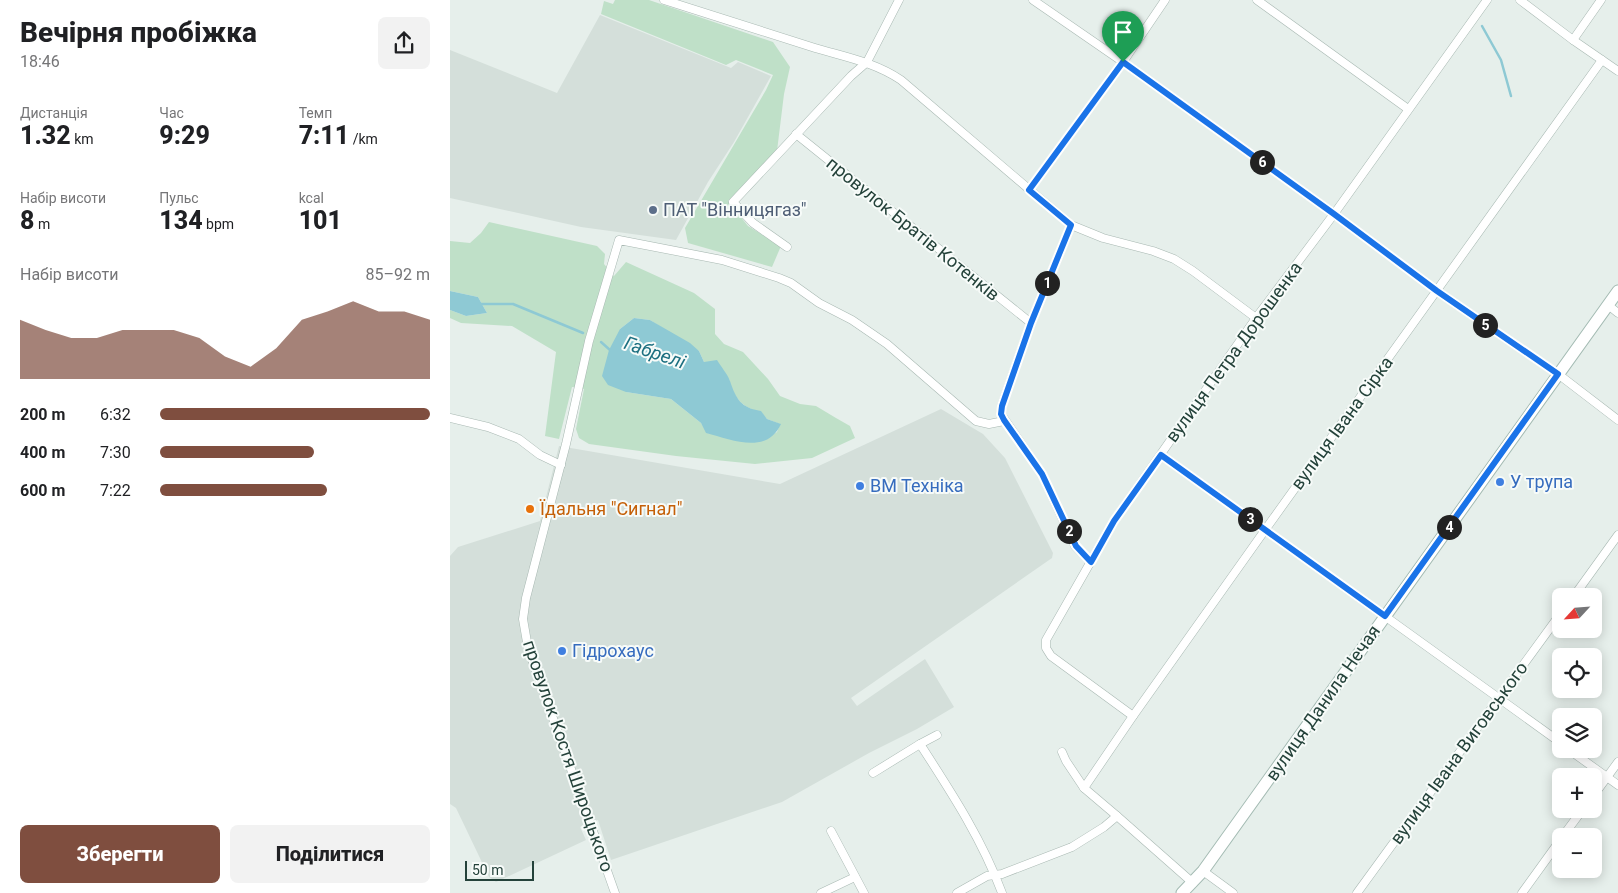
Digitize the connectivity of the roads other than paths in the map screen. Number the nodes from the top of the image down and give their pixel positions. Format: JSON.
{"nodes":[{"id":1,"x":664,"y":0,"type":"edge"},
{"id":2,"x":898,"y":0,"type":"edge"},
{"id":3,"x":1033,"y":0,"type":"edge"},
{"id":4,"x":1165,"y":0,"type":"edge"},
{"id":5,"x":1257,"y":0,"type":"edge"},
{"id":6,"x":1487,"y":0,"type":"edge"},
{"id":7,"x":1520,"y":0,"type":"edge"},
{"id":8,"x":1601,"y":0,"type":"edge"},
{"id":9,"x":1572,"y":40,"type":"junction"},
{"id":10,"x":1602,"y":60,"type":"junction"},
{"id":11,"x":867,"y":62,"type":"junction"},
{"id":12,"x":1123,"y":62,"type":"junction"},
{"id":13,"x":1618,"y":71,"type":"edge"},
{"id":14,"x":1408,"y":109,"type":"junction"},
{"id":15,"x":796,"y":134,"type":"junction"},
{"id":16,"x":1029,"y":190,"type":"junction"},
{"id":17,"x":1334,"y":214,"type":"junction"},
{"id":18,"x":1071,"y":225,"type":"junction"},
{"id":19,"x":787,"y":247,"type":"dead end"},
{"id":20,"x":1437,"y":291,"type":"junction"},
{"id":21,"x":1618,"y":291,"type":"edge"},
{"id":22,"x":1608,"y":305,"type":"junction"},
{"id":23,"x":1618,"y":313,"type":"edge"},
{"id":24,"x":1256,"y":318,"type":"junction"},
{"id":25,"x":1031,"y":323,"type":"junction"},
{"id":26,"x":1558,"y":374,"type":"junction"},
{"id":27,"x":450,"y":418,"type":"edge"},
{"id":28,"x":1004,"y":420,"type":"junction"},
{"id":29,"x":1618,"y":420,"type":"edge"},
{"id":30,"x":1161,"y":455,"type":"junction"},
{"id":31,"x":561,"y":465,"type":"junction"},
{"id":32,"x":1265,"y":530,"type":"junction"},
{"id":33,"x":1618,"y":535,"type":"edge"},
{"id":34,"x":1091,"y":562,"type":"junction"},
{"id":35,"x":1580,"y":588,"type":"edge"},
{"id":36,"x":1385,"y":616,"type":"junction"},
{"id":37,"x":1552,"y":625,"type":"edge"},
{"id":38,"x":1499,"y":698,"type":"junction"},
{"id":39,"x":1133,"y":716,"type":"junction"},
{"id":40,"x":937,"y":735,"type":"dead end"},
{"id":41,"x":1552,"y":737,"type":"edge"},
{"id":42,"x":920,"y":744,"type":"junction"},
{"id":43,"x":1062,"y":752,"type":"dead end"},
{"id":44,"x":1581,"y":758,"type":"edge"},
{"id":45,"x":1618,"y":762,"type":"edge"},
{"id":46,"x":873,"y":773,"type":"dead end"},
{"id":47,"x":1607,"y":777,"type":"junction"},
{"id":48,"x":1602,"y":784,"type":"edge"},
{"id":49,"x":1618,"y":785,"type":"edge"},
{"id":50,"x":1084,"y":788,"type":"junction"},
{"id":51,"x":1118,"y":816,"type":"junction"},
{"id":52,"x":1577,"y":818,"type":"edge"},
{"id":53,"x":1570,"y":828,"type":"edge"},
{"id":54,"x":831,"y":831,"type":"dead end"},
{"id":55,"x":1552,"y":852,"type":"edge"},
{"id":56,"x":1203,"y":872,"type":"junction"},
{"id":57,"x":996,"y":875,"type":"junction"},
{"id":58,"x":855,"y":877,"type":"junction"},
{"id":59,"x":1193,"y":883,"type":"junction"},
{"id":60,"x":615,"y":893,"type":"edge"},
{"id":61,"x":821,"y":893,"type":"edge"},
{"id":62,"x":864,"y":893,"type":"edge"},
{"id":63,"x":957,"y":893,"type":"edge"},
{"id":64,"x":1002,"y":893,"type":"edge"},
{"id":65,"x":1182,"y":893,"type":"edge"},
{"id":66,"x":1232,"y":893,"type":"edge"},
{"id":67,"x":1357,"y":893,"type":"edge"},
{"id":68,"x":1522,"y":893,"type":"edge"}],
"edges":[{"from":1,"to":11,"type":"street"},
{"from":2,"to":11,"type":"street"},
{"from":3,"to":12,"type":"street"},
{"from":4,"to":12,"type":"street"},
{"from":5,"to":14,"type":"street"},
{"from":6,"to":14,"type":"street","name":"вулиця Петра Дорошенка"},
{"from":7,"to":9,"type":"street"},
{"from":8,"to":9,"type":"street"},
{"from":9,"to":10,"type":"street"},
{"from":10,"to":13,"type":"street"},
{"from":10,"to":20,"type":"street","name":"вулиця Івана Сірка"},
{"from":11,"to":15,"type":"street"},
{"from":11,"to":16,"type":"street"},
{"from":12,"to":16,"type":"street"},
{"from":12,"to":17,"type":"street"},
{"from":14,"to":17,"type":"street","name":"вулиця Петра Дорошенка"},
{"from":15,"to":19,"type":"street"},
{"from":15,"to":25,"type":"street","name":"провулок Братів Котенків"},
{"from":16,"to":18,"type":"street"},
{"from":17,"to":20,"type":"street"},
{"from":17,"to":24,"type":"street","name":"вулиця Петра Дорошенка"},
{"from":18,"to":24,"type":"street"},
{"from":18,"to":25,"type":"street"},
{"from":20,"to":26,"type":"street"},
{"from":20,"to":32,"type":"street","name":"вулиця Івана Сірка"},
{"from":21,"to":22,"type":"main road","name":"вулиця Данила Нечая"},
{"from":22,"to":23,"type":"street"},
{"from":22,"to":26,"type":"main road","name":"вулиця Данила Нечая"},
{"from":24,"to":30,"type":"street","name":"вулиця Петра Дорошенка"},
{"from":25,"to":28,"type":"street"},
{"from":26,"to":29,"type":"street"},
{"from":26,"to":36,"type":"main road","name":"вулиця Данила Нечая"},
{"from":27,"to":31,"type":"street"},
{"from":28,"to":31,"type":"street","name":"провулок Костя Широцького"},
{"from":28,"to":34,"type":"street"},
{"from":30,"to":32,"type":"street"},
{"from":30,"to":34,"type":"street","name":"вулиця Петра Дорошенка"},
{"from":31,"to":60,"type":"street","name":"провулок Костя Широцького"},
{"from":32,"to":36,"type":"street"},
{"from":32,"to":39,"type":"street","name":"вулиця Івана Сірка"},
{"from":33,"to":35,"type":"street"},
{"from":34,"to":39,"type":"street","name":"вулиця Петра Дорошенка"},
{"from":36,"to":38,"type":"street"},
{"from":36,"to":56,"type":"main road","name":"вулиця Данила Нечая"},
{"from":37,"to":38,"type":"street","name":"вулиця Івана Виговського"},
{"from":38,"to":41,"type":"street"},
{"from":38,"to":67,"type":"street","name":"вулиця Івана Виговського"},
{"from":39,"to":50,"type":"street","name":"вулиця Івана Сірка"},
{"from":40,"to":42,"type":"street"},
{"from":42,"to":46,"type":"street"},
{"from":42,"to":57,"type":"street"},
{"from":43,"to":50,"type":"street"},
{"from":44,"to":47,"type":"street"},
{"from":45,"to":47,"type":"street"},
{"from":47,"to":48,"type":"street"},
{"from":47,"to":49,"type":"street"},
{"from":50,"to":51,"type":"street"},
{"from":51,"to":57,"type":"street"},
{"from":51,"to":59,"type":"street"},
{"from":52,"to":53,"type":"street"},
{"from":54,"to":58,"type":"street"},
{"from":55,"to":68,"type":"street"},
{"from":56,"to":59,"type":"main road","name":"вулиця Данила Нечая"},
{"from":56,"to":66,"type":"street"},
{"from":57,"to":63,"type":"street"},
{"from":57,"to":64,"type":"street"},
{"from":58,"to":61,"type":"street"},
{"from":58,"to":62,"type":"street"},
{"from":59,"to":65,"type":"main road","name":"вулиця Данила Нечая"}]}
